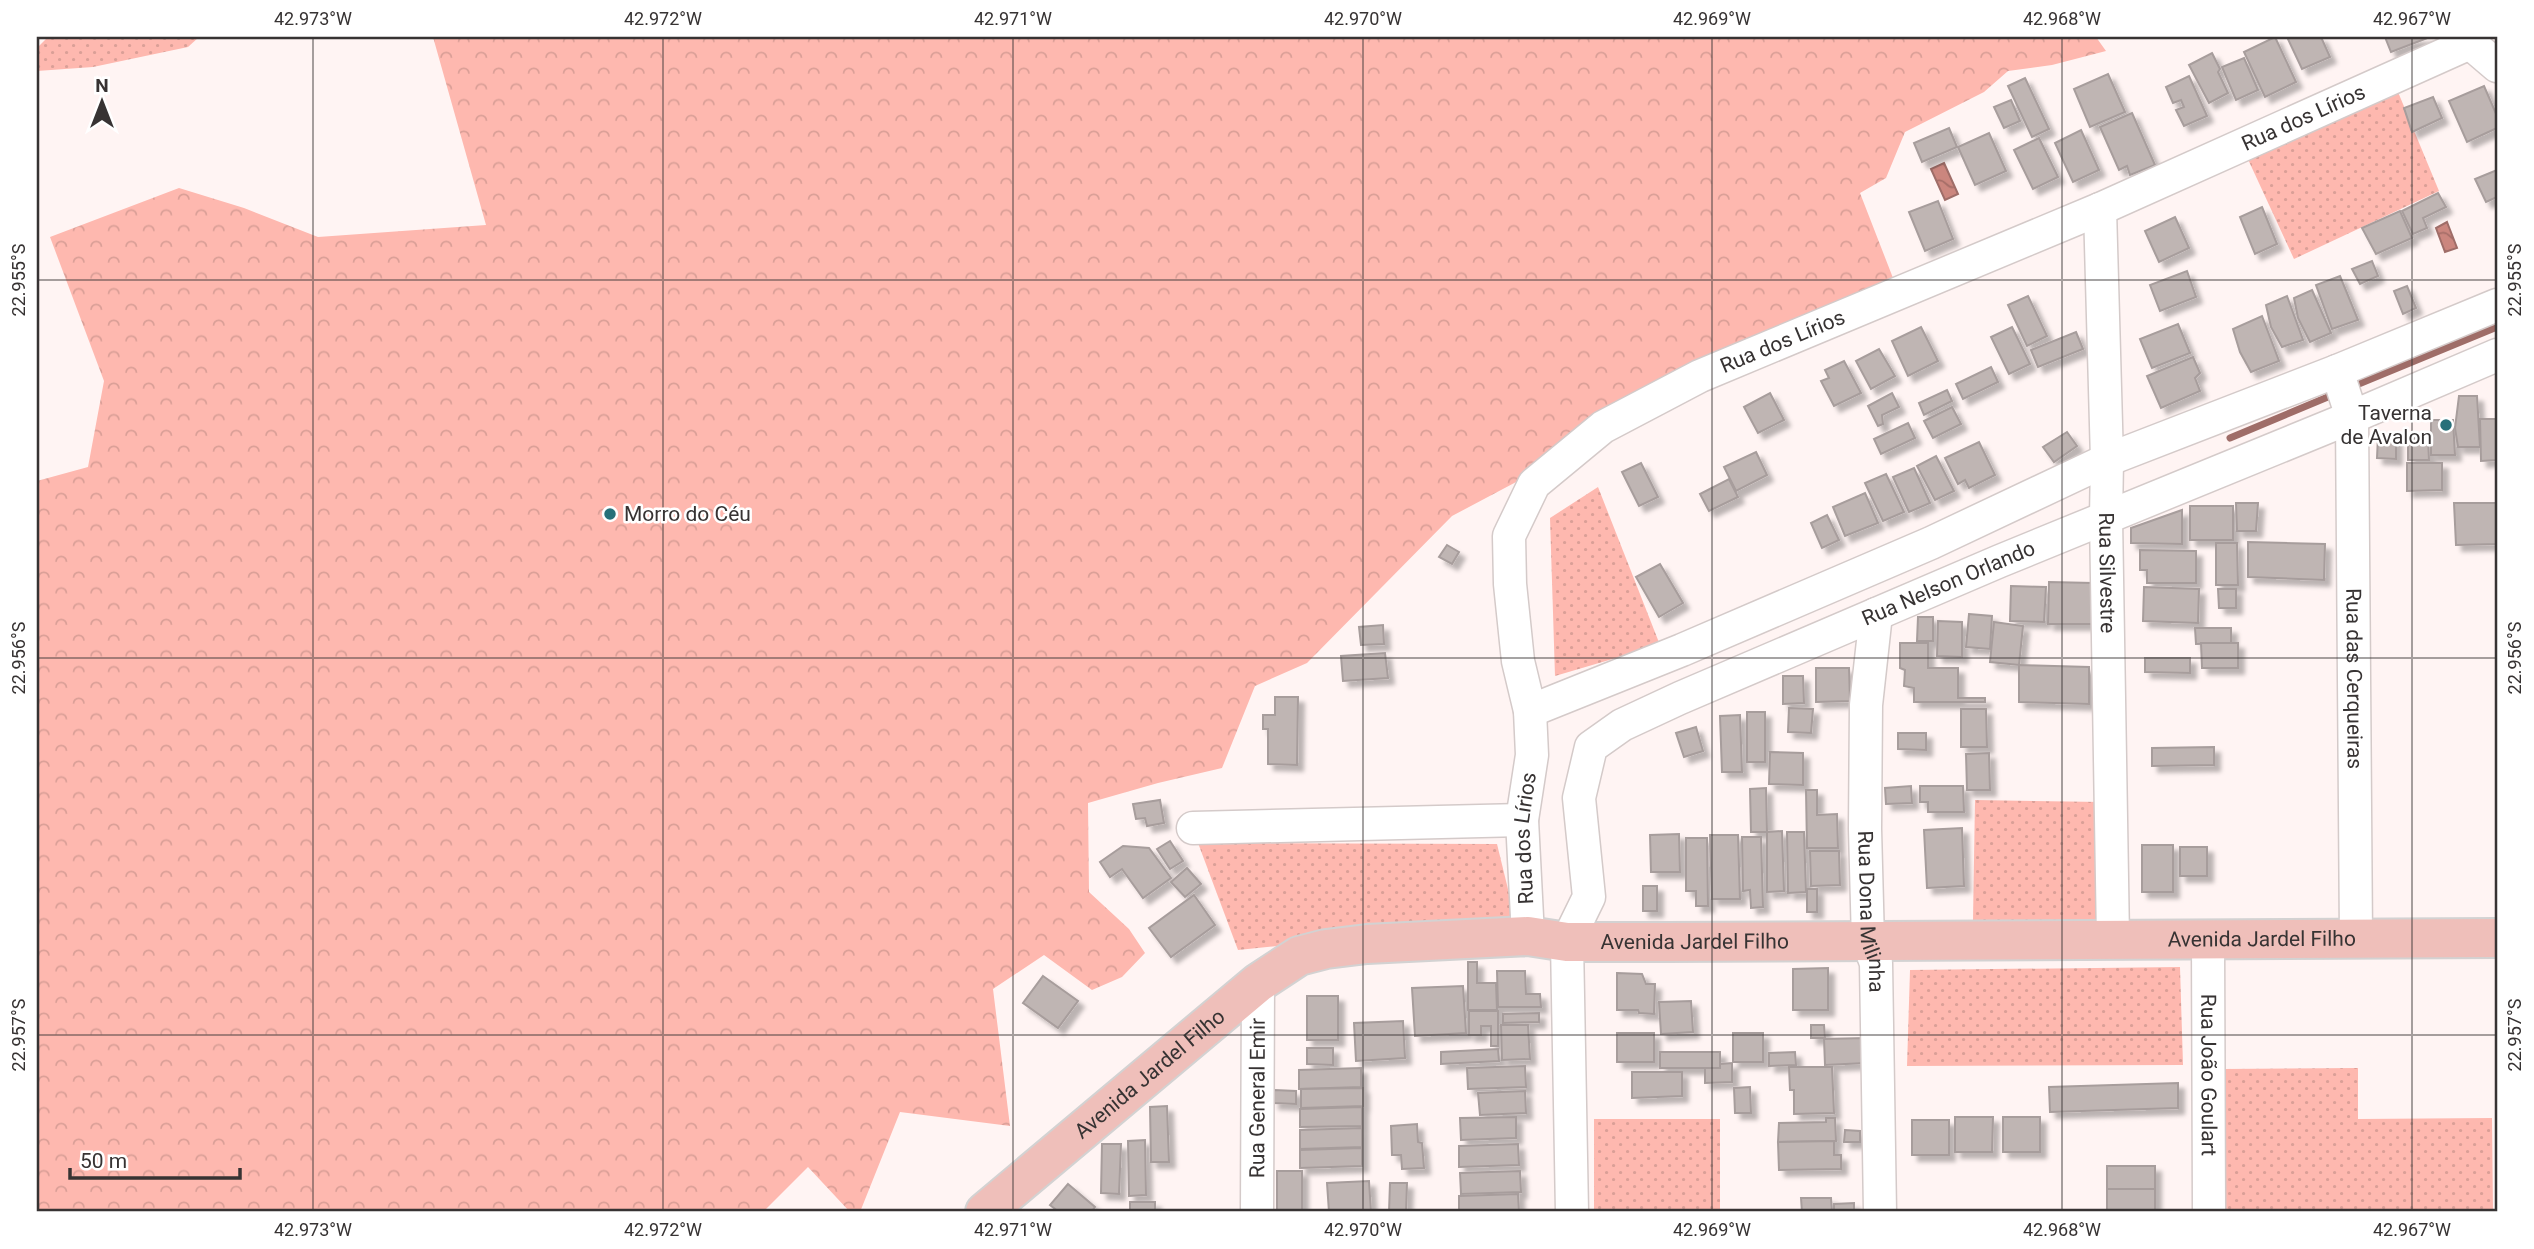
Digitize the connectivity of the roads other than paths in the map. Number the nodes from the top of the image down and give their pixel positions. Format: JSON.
{"nodes":[{"id":1,"x":2471,"y":39,"type":"edge"},
{"id":2,"x":2497,"y":66,"type":"edge"},
{"id":3,"x":2100,"y":209,"type":"junction"},
{"id":4,"x":2497,"y":305,"type":"edge"},
{"id":5,"x":2497,"y":355,"type":"edge"},
{"id":6,"x":2337,"y":371,"type":"junction"},
{"id":7,"x":2352,"y":417,"type":"junction"},
{"id":8,"x":2108,"y":460,"type":"junction"},
{"id":9,"x":2106,"y":518,"type":"junction"},
{"id":10,"x":1876,"y":614,"type":"junction"},
{"id":11,"x":1530,"y":711,"type":"junction"},
{"id":12,"x":1522,"y":820,"type":"junction"},
{"id":13,"x":1193,"y":828,"type":"dead end"},
{"id":14,"x":1528,"y":936,"type":"junction"},
{"id":15,"x":2356,"y":938,"type":"junction"},
{"id":16,"x":2497,"y":938,"type":"edge"},
{"id":17,"x":2113,"y":939,"type":"junction"},
{"id":18,"x":2208,"y":939,"type":"junction"},
{"id":19,"x":1567,"y":942,"type":"junction"},
{"id":20,"x":1868,"y":942,"type":"junction"},
{"id":21,"x":1258,"y":983,"type":"junction"},
{"id":22,"x":985,"y":1212,"type":"edge"},
{"id":23,"x":1257,"y":1212,"type":"edge"},
{"id":24,"x":1572,"y":1212,"type":"edge"},
{"id":25,"x":1881,"y":1212,"type":"edge"},
{"id":26,"x":2209,"y":1212,"type":"edge"}],
"edges":[{"from":1,"to":2,"type":"street"},
{"from":1,"to":3,"type":"street","name":"Rua dos Lírios"},
{"from":3,"to":8,"type":"street","name":"Rua Silvestre"},
{"from":3,"to":11,"type":"street","name":"Rua dos Lírios"},
{"from":4,"to":6,"type":"street","name":"Rua Nelson Orlando"},
{"from":5,"to":7,"type":"street","name":"Rua Nelson Orlando"},
{"from":6,"to":7,"type":"street","name":"Rua das Cerqueiras"},
{"from":6,"to":8,"type":"street","name":"Rua Nelson Orlando"},
{"from":7,"to":9,"type":"street","name":"Rua Nelson Orlando"},
{"from":7,"to":15,"type":"street","name":"Rua das Cerqueiras"},
{"from":8,"to":9,"type":"street","name":"Rua Silvestre"},
{"from":8,"to":11,"type":"street","name":"Rua Nelson Orlando"},
{"from":9,"to":10,"type":"street","name":"Rua Nelson Orlando"},
{"from":9,"to":17,"type":"street","name":"Rua Silvestre"},
{"from":10,"to":19,"type":"street","name":"Rua Nelson Orlando"},
{"from":10,"to":20,"type":"street","name":"Rua Dona Milinha"},
{"from":11,"to":12,"type":"street","name":"Rua dos Lírios"},
{"from":12,"to":13,"type":"street"},
{"from":12,"to":14,"type":"street","name":"Rua dos Lírios"},
{"from":14,"to":19,"type":"main road","name":"Avenida Jardel Filho"},
{"from":14,"to":21,"type":"main road","name":"Avenida Jardel Filho"},
{"from":15,"to":16,"type":"main road","name":"Avenida Jardel Filho"},
{"from":15,"to":18,"type":"main road","name":"Avenida Jardel Filho"},
{"from":17,"to":18,"type":"main road","name":"Avenida Jardel Filho"},
{"from":17,"to":20,"type":"main road","name":"Avenida Jardel Filho"},
{"from":18,"to":26,"type":"street","name":"Rua João Goulart"},
{"from":19,"to":20,"type":"main road","name":"Avenida Jardel Filho"},
{"from":19,"to":24,"type":"street"},
{"from":20,"to":25,"type":"street","name":"Rua Dona Milinha"},
{"from":21,"to":22,"type":"main road","name":"Avenida Jardel Filho"},
{"from":21,"to":23,"type":"street","name":"Rua General Emir"}]}
